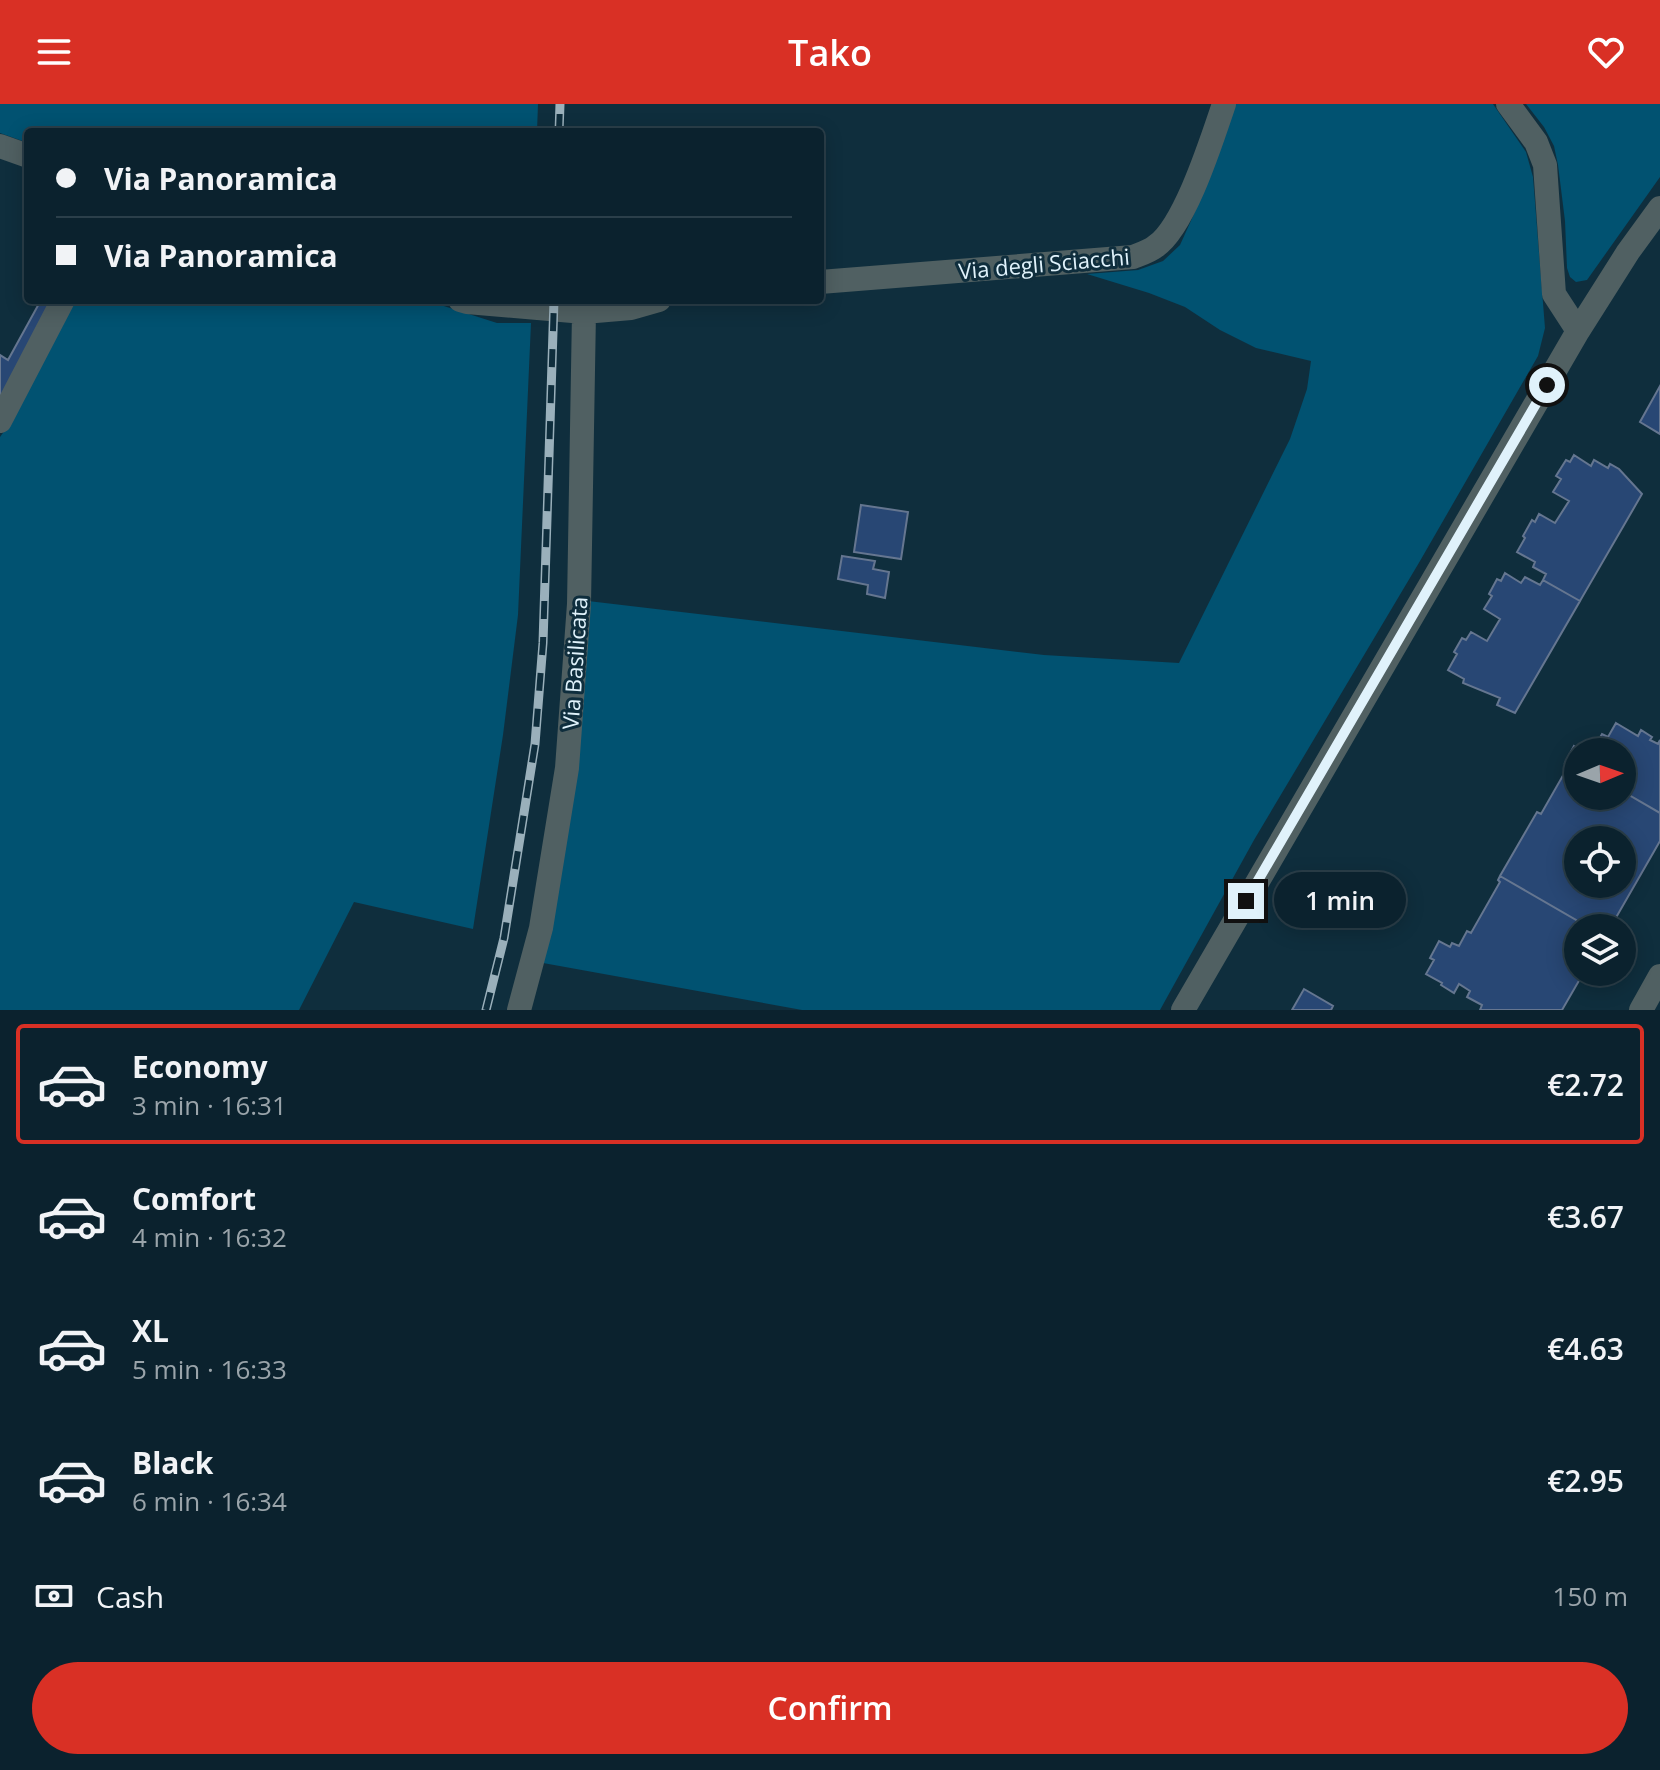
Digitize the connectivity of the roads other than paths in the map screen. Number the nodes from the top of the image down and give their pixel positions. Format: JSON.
{"nodes":[{"id":1,"x":1224,"y":104,"type":"edge"},
{"id":2,"x":1508,"y":104,"type":"edge"},
{"id":3,"x":0,"y":146,"type":"edge"},
{"id":4,"x":24,"y":155,"type":"edge"},
{"id":5,"x":1660,"y":208,"type":"edge"},
{"id":6,"x":824,"y":282,"type":"edge"},
{"id":7,"x":61,"y":304,"type":"edge"},
{"id":8,"x":490,"y":304,"type":"edge"},
{"id":9,"x":645,"y":304,"type":"edge"},
{"id":10,"x":584,"y":312,"type":"junction"},
{"id":11,"x":1578,"y":331,"type":"junction"},
{"id":12,"x":0,"y":421,"type":"edge"},
{"id":13,"x":1660,"y":976,"type":"edge"},
{"id":14,"x":519,"y":1010,"type":"edge"},
{"id":15,"x":1183,"y":1010,"type":"edge"},
{"id":16,"x":1641,"y":1010,"type":"edge"}],
"edges":[{"from":1,"to":6,"type":"street","name":"Via degli Sciacchi"},
{"from":2,"to":11,"type":"street"},
{"from":3,"to":4,"type":"street"},
{"from":5,"to":11,"type":"street"},
{"from":7,"to":12,"type":"street"},
{"from":8,"to":10,"type":"street"},
{"from":9,"to":10,"type":"street"},
{"from":10,"to":14,"type":"street","name":"Via Basilicata"},
{"from":11,"to":15,"type":"street"},
{"from":13,"to":16,"type":"street"}]}
